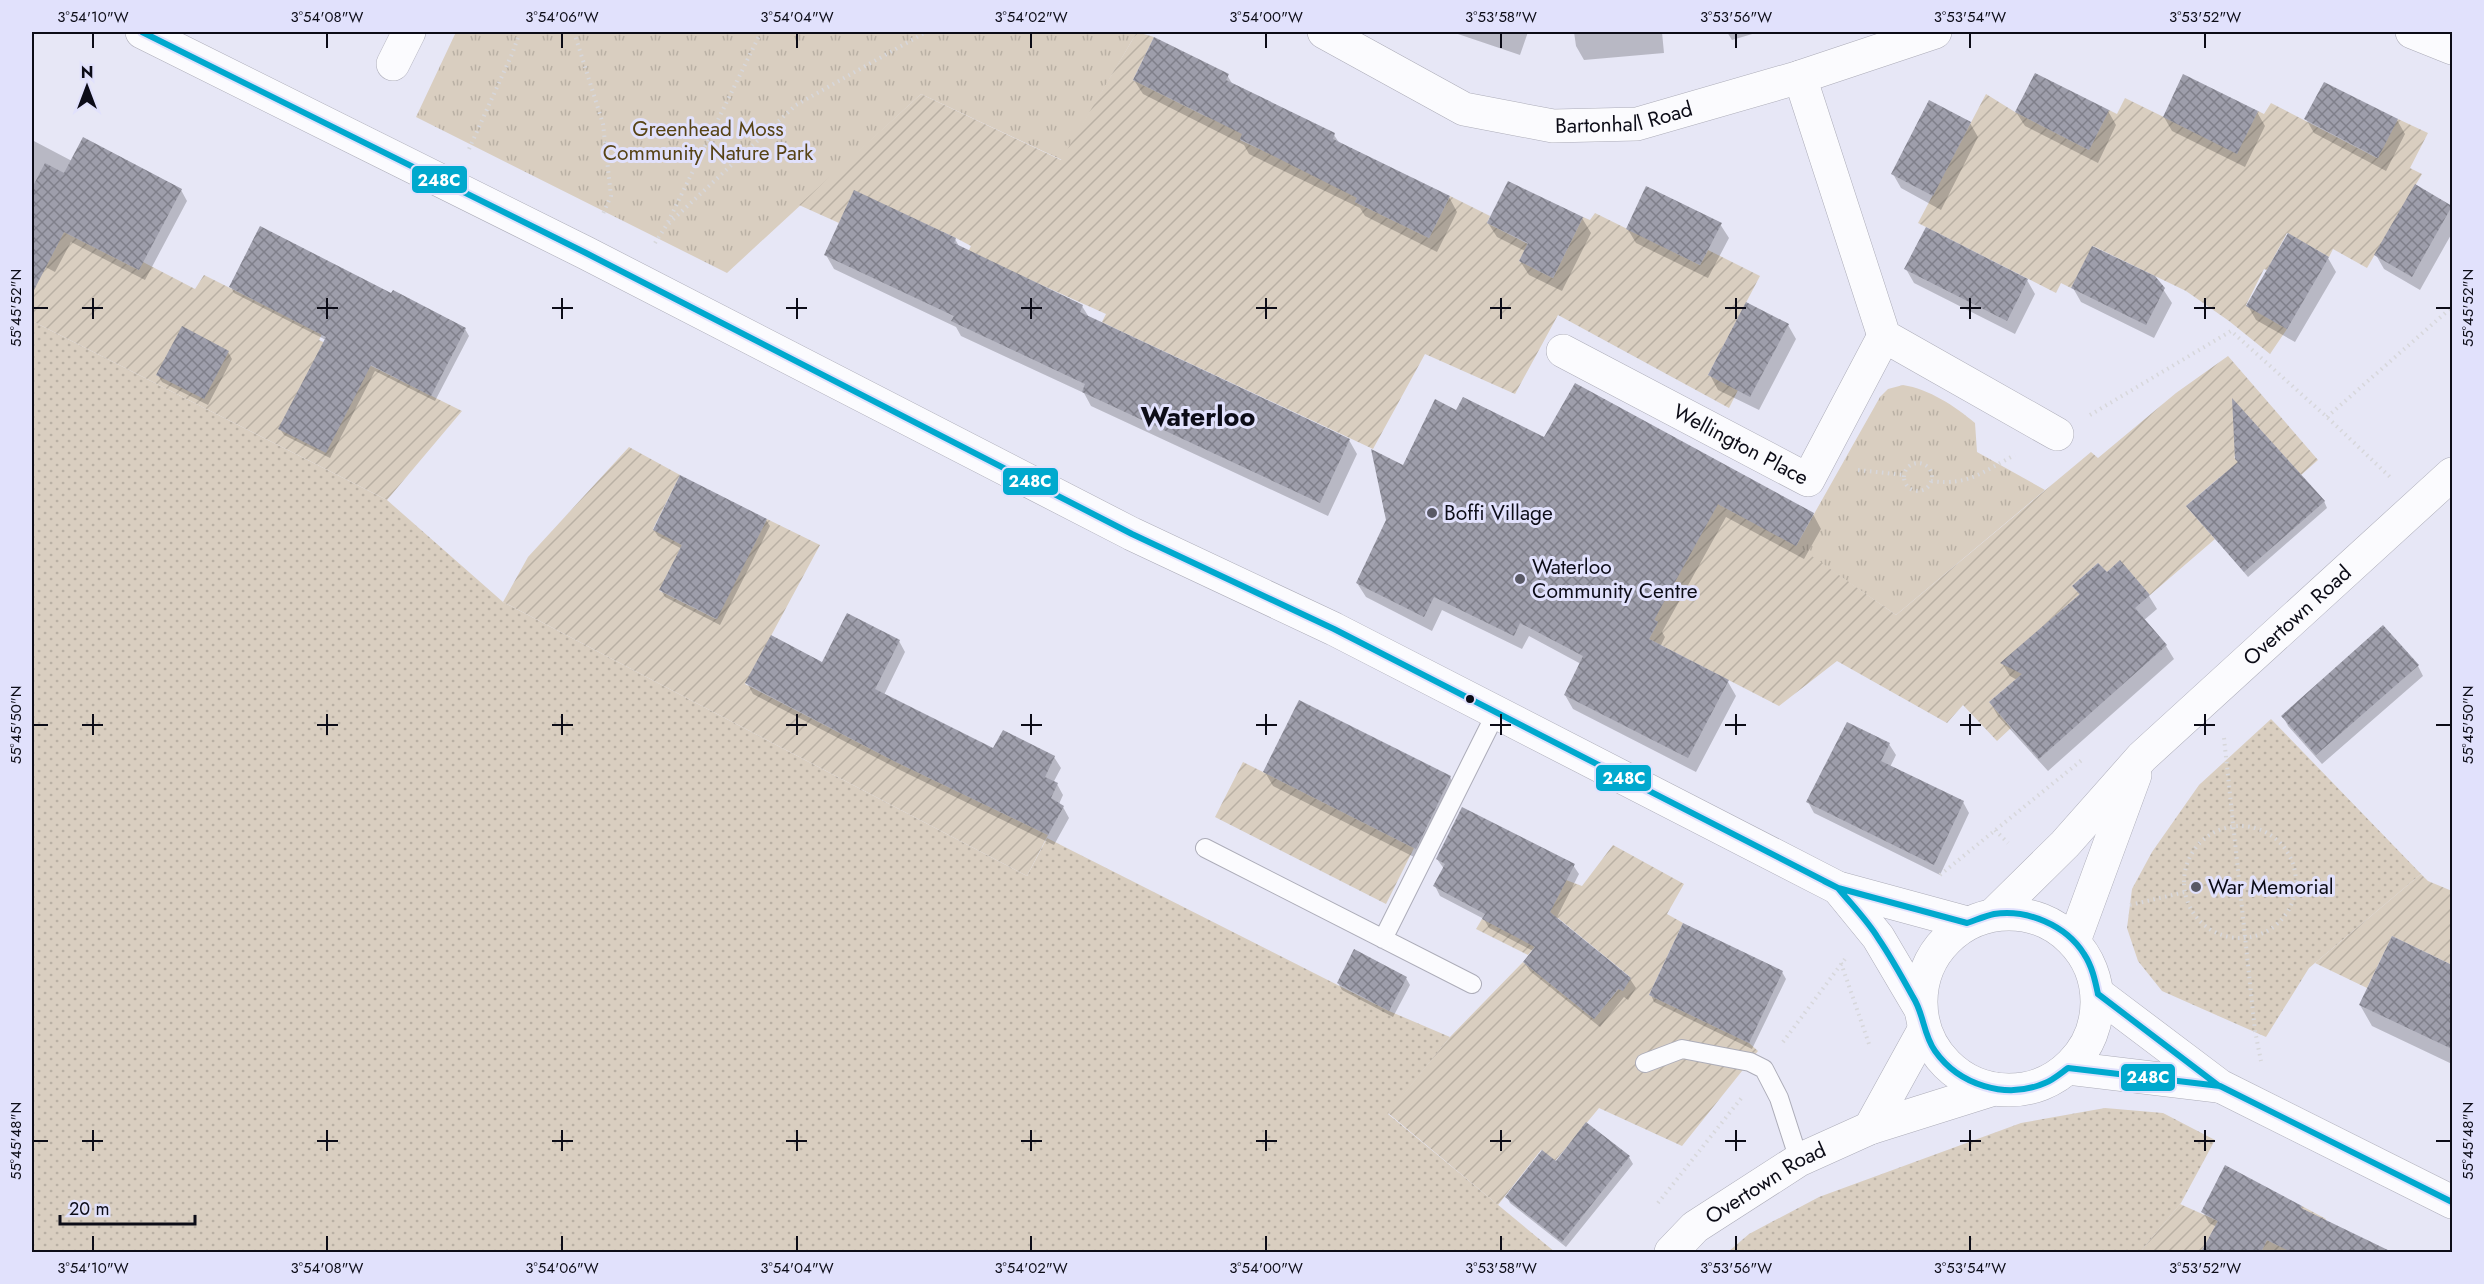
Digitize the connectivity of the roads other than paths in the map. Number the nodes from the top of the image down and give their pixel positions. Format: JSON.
{"nodes":[{"id":1,"x":142,"y":32,"type":"edge"},
{"id":2,"x":409,"y":32,"type":"edge"},
{"id":3,"x":1324,"y":32,"type":"edge"},
{"id":4,"x":1935,"y":32,"type":"edge"},
{"id":5,"x":2412,"y":32,"type":"edge"},
{"id":6,"x":2452,"y":48,"type":"edge"},
{"id":7,"x":393,"y":64,"type":"dead end"},
{"id":8,"x":1800,"y":77,"type":"junction"},
{"id":9,"x":1884,"y":336,"type":"junction"},
{"id":10,"x":1563,"y":351,"type":"dead end"},
{"id":11,"x":2057,"y":434,"type":"road end"},
{"id":12,"x":2452,"y":474,"type":"edge"},
{"id":13,"x":1496,"y":713,"type":"junction"},
{"id":14,"x":2142,"y":757,"type":"junction"},
{"id":15,"x":1205,"y":848,"type":"dead end"},
{"id":16,"x":1838,"y":888,"type":"junction"},
{"id":17,"x":1981,"y":919,"type":"junction"},
{"id":18,"x":1383,"y":939,"type":"junction"},
{"id":19,"x":2074,"y":941,"type":"junction"},
{"id":20,"x":1472,"y":984,"type":"dead end"},
{"id":21,"x":2098,"y":994,"type":"junction"},
{"id":22,"x":1922,"y":1019,"type":"junction"},
{"id":23,"x":1646,"y":1062,"type":"dead end"},
{"id":24,"x":2068,"y":1068,"type":"junction"},
{"id":25,"x":2220,"y":1086,"type":"junction"},
{"id":26,"x":1994,"y":1089,"type":"junction"},
{"id":27,"x":1870,"y":1128,"type":"junction"},
{"id":28,"x":1799,"y":1160,"type":"junction"},
{"id":29,"x":2452,"y":1202,"type":"edge"},
{"id":30,"x":1671,"y":1252,"type":"edge"}],
"edges":[{"from":1,"to":13,"type":"main road"},
{"from":2,"to":7,"type":"main road"},
{"from":3,"to":8,"type":"main road","name":"Bartonhall Road"},
{"from":4,"to":8,"type":"main road","name":"Bartonhall Road"},
{"from":5,"to":6,"type":"main road"},
{"from":8,"to":9,"type":"main road"},
{"from":9,"to":10,"type":"main road","name":"Wellington Place"},
{"from":9,"to":11,"type":"main road"},
{"from":12,"to":14,"type":"main road","name":"Overtown Road"},
{"from":13,"to":16,"type":"main road"},
{"from":13,"to":18,"type":"lane"},
{"from":14,"to":17,"type":"main road","name":"Overtown Road"},
{"from":14,"to":19,"type":"main road","name":"Overtown Road"},
{"from":15,"to":18,"type":"lane"},
{"from":16,"to":17,"type":"main road"},
{"from":16,"to":22,"type":"main road"},
{"from":17,"to":19,"type":"main road"},
{"from":17,"to":22,"type":"main road"},
{"from":18,"to":20,"type":"lane"},
{"from":19,"to":21,"type":"main road"},
{"from":21,"to":24,"type":"main road"},
{"from":21,"to":25,"type":"main road"},
{"from":22,"to":26,"type":"main road"},
{"from":22,"to":27,"type":"main road"},
{"from":23,"to":28,"type":"lane"},
{"from":24,"to":25,"type":"main road"},
{"from":24,"to":26,"type":"main road"},
{"from":25,"to":29,"type":"main road"},
{"from":26,"to":27,"type":"main road","name":"Overtown Road"},
{"from":27,"to":28,"type":"main road","name":"Overtown Road"},
{"from":28,"to":30,"type":"main road","name":"Overtown Road"}]}
